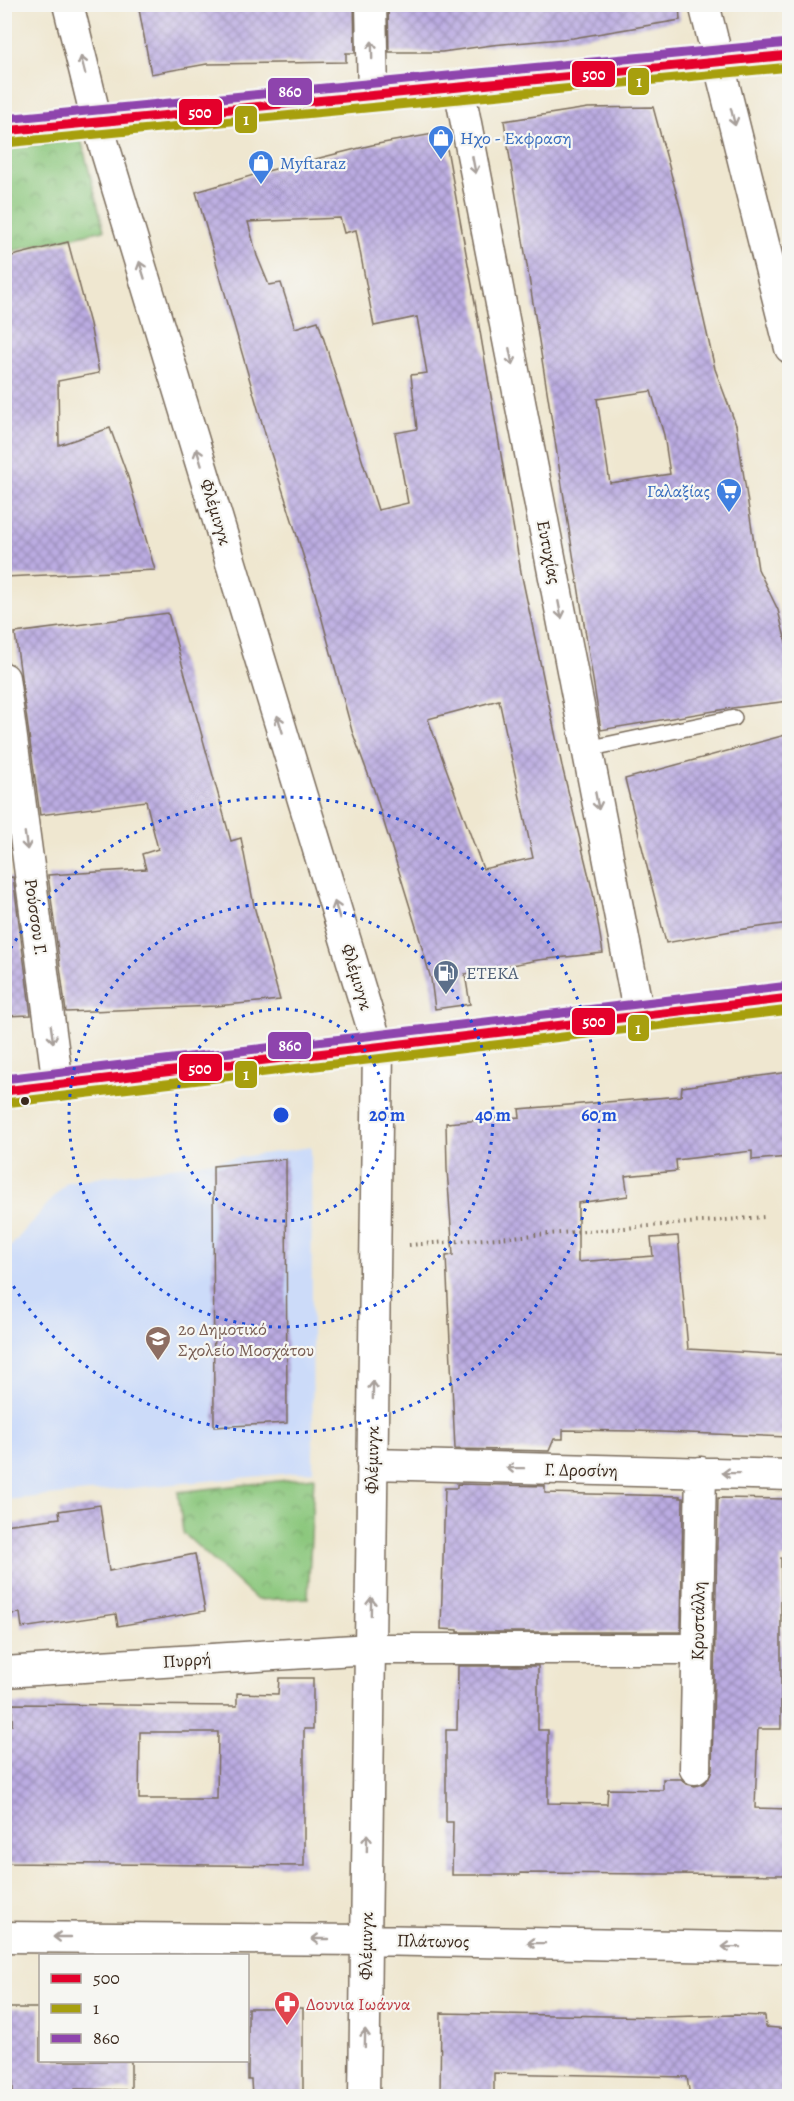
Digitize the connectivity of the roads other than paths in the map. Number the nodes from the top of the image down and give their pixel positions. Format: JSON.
{"nodes":[{"id":1,"x":68,"y":4,"type":"edge"},
{"id":2,"x":371,"y":4,"type":"edge"},
{"id":3,"x":704,"y":4,"type":"edge"},
{"id":4,"x":789,"y":55,"type":"edge"},
{"id":5,"x":719,"y":61,"type":"junction"},
{"id":6,"x":459,"y":87,"type":"junction"},
{"id":7,"x":373,"y":95,"type":"junction"},
{"id":8,"x":97,"y":122,"type":"junction"},
{"id":9,"x":4,"y":131,"type":"edge"},
{"id":10,"x":789,"y":348,"type":"edge"},
{"id":11,"x":4,"y":678,"type":"edge"},
{"id":12,"x":734,"y":718,"type":"dead end"},
{"id":13,"x":587,"y":749,"type":"junction"},
{"id":14,"x":10,"y":756,"type":"edge"},
{"id":15,"x":789,"y":998,"type":"edge"},
{"id":16,"x":639,"y":1016,"type":"junction"},
{"id":17,"x":378,"y":1047,"type":"junction"},
{"id":18,"x":58,"y":1085,"type":"junction"},
{"id":19,"x":4,"y":1091,"type":"edge"},
{"id":20,"x":372,"y":1464,"type":"junction"},
{"id":21,"x":701,"y":1472,"type":"junction"},
{"id":22,"x":789,"y":1474,"type":"edge"},
{"id":23,"x":370,"y":1649,"type":"junction"},
{"id":24,"x":697,"y":1649,"type":"junction"},
{"id":25,"x":4,"y":1672,"type":"edge"},
{"id":26,"x":695,"y":1769,"type":"dead end"},
{"id":27,"x":4,"y":1937,"type":"edge"},
{"id":28,"x":366,"y":1940,"type":"junction"},
{"id":29,"x":789,"y":1948,"type":"edge"},
{"id":30,"x":364,"y":2097,"type":"edge"}],
"edges":[{"from":8,"to":1,"type":"street","name":"Φλέμινγκ","one_way":true},
{"from":7,"to":2,"type":"street","one_way":true},
{"from":3,"to":5,"type":"street"},
{"from":4,"to":5,"type":"main road"},
{"from":5,"to":6,"type":"main road"},
{"from":5,"to":10,"type":"street","one_way":true},
{"from":6,"to":7,"type":"main road"},
{"from":6,"to":13,"type":"street","name":"Ευτυχίας","one_way":true},
{"from":7,"to":8,"type":"main road"},
{"from":8,"to":9,"type":"main road"},
{"from":17,"to":8,"type":"street","name":"Φλέμινγκ","one_way":true},
{"from":11,"to":14,"type":"street","name":"Ρούσσου Γ."},
{"from":12,"to":13,"type":"lane"},
{"from":13,"to":16,"type":"street","name":"Ευτυχίας","one_way":true},
{"from":14,"to":18,"type":"street","name":"Ρούσσου Γ.","one_way":true},
{"from":15,"to":16,"type":"main road"},
{"from":16,"to":17,"type":"main road"},
{"from":17,"to":18,"type":"main road"},
{"from":20,"to":17,"type":"street","name":"Φλέμινγκ","one_way":true},
{"from":18,"to":19,"type":"main road"},
{"from":21,"to":20,"type":"street","name":"Γ. Δροσίνη","one_way":true},
{"from":23,"to":20,"type":"street","name":"Φλέμινγκ","one_way":true},
{"from":22,"to":21,"type":"street","name":"Γ. Δροσίνη","one_way":true},
{"from":21,"to":24,"type":"street","name":"Κρυστάλλη"},
{"from":23,"to":24,"type":"street","name":"Πυρρή"},
{"from":23,"to":25,"type":"street","name":"Πυρρή"},
{"from":28,"to":23,"type":"street","name":"Φλέμινγκ","one_way":true},
{"from":24,"to":26,"type":"street","name":"Κρυστάλλη"},
{"from":28,"to":27,"type":"street","name":"Πλάτωνος","one_way":true},
{"from":29,"to":28,"type":"street","name":"Πλάτωνος","one_way":true},
{"from":30,"to":28,"type":"street","name":"Φλέμινγκ","one_way":true}]}
